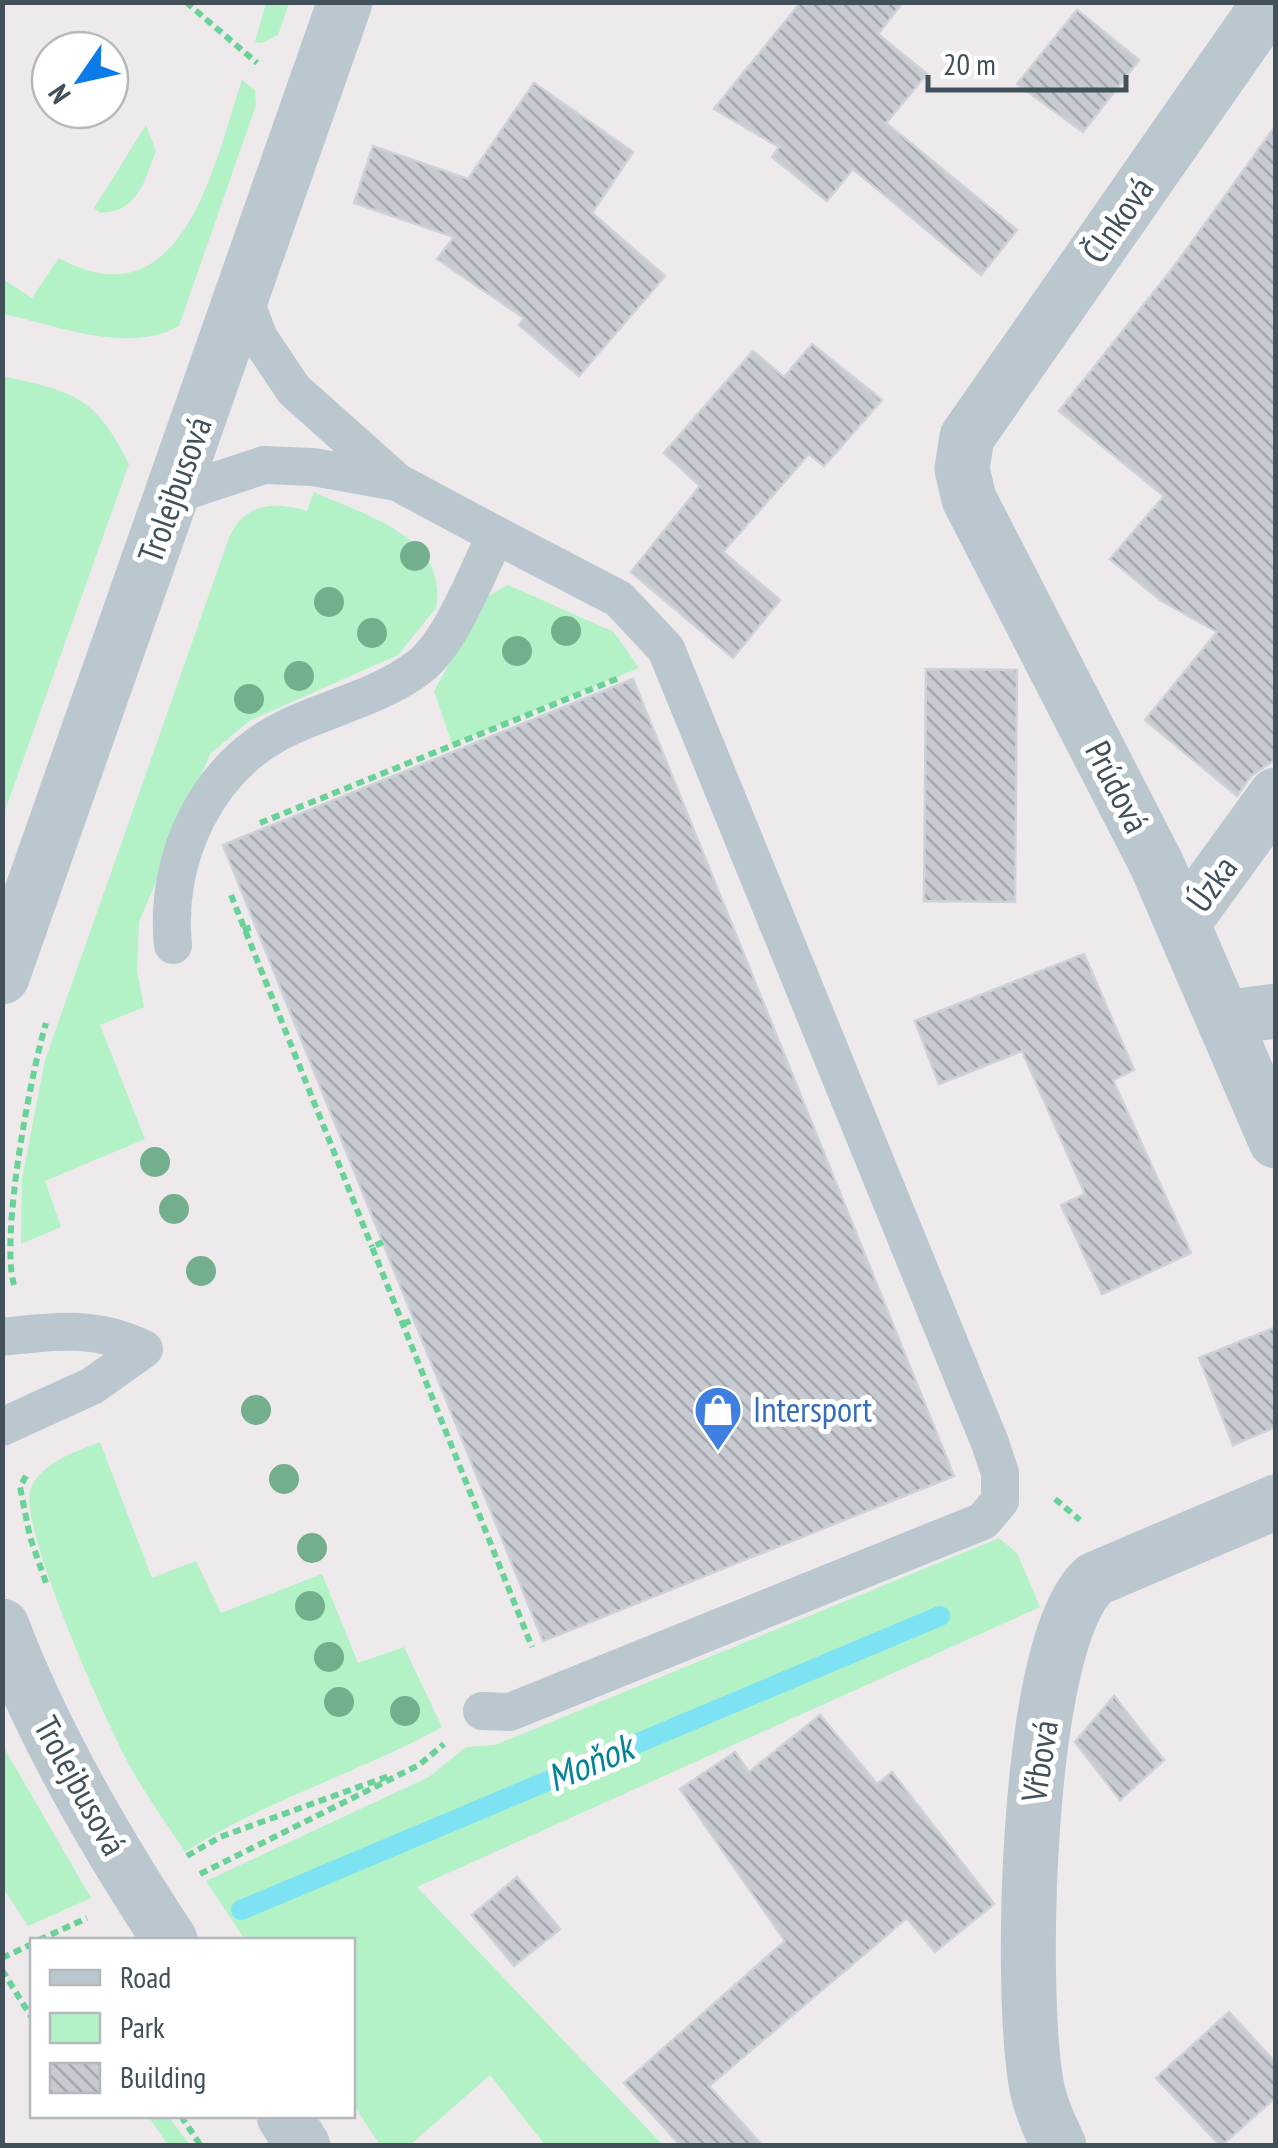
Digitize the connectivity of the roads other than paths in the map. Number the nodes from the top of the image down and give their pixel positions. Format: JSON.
{"nodes":[{"id":1,"x":345,"y":2,"type":"edge"},
{"id":2,"x":1267,"y":21,"type":"edge"},
{"id":3,"x":243,"y":296,"type":"junction"},
{"id":4,"x":967,"y":436,"type":"joint"},
{"id":5,"x":396,"y":482,"type":"junction"},
{"id":6,"x":173,"y":495,"type":"junction"},
{"id":7,"x":496,"y":535,"type":"junction"},
{"id":8,"x":1276,"y":795,"type":"edge"},
{"id":9,"x":1183,"y":924,"type":"junction"},
{"id":10,"x":174,"y":945,"type":"dead end"},
{"id":11,"x":2,"y":977,"type":"edge"},
{"id":12,"x":1250,"y":1015,"type":"edge"},
{"id":13,"x":1276,"y":1141,"type":"edge"},
{"id":14,"x":2,"y":1337,"type":"edge"},
{"id":15,"x":2,"y":1427,"type":"edge"},
{"id":16,"x":1276,"y":1502,"type":"edge"},
{"id":17,"x":2,"y":1626,"type":"edge"},
{"id":18,"x":482,"y":1711,"type":"road end"},
{"id":19,"x":169,"y":1938,"type":"edge"},
{"id":20,"x":285,"y":2118,"type":"edge"},
{"id":21,"x":304,"y":2146,"type":"edge"},
{"id":22,"x":1058,"y":2146,"type":"edge"}],
"edges":[{"from":1,"to":3,"type":"street","name":"Trolejbusová"},
{"from":2,"to":4,"type":"street","name":"Člnková"},
{"from":3,"to":5,"type":"lane"},
{"from":3,"to":6,"type":"street","name":"Trolejbusová"},
{"from":4,"to":9,"type":"street","name":"Prúdová"},
{"from":5,"to":6,"type":"lane"},
{"from":5,"to":7,"type":"lane"},
{"from":6,"to":11,"type":"street","name":"Trolejbusová"},
{"from":7,"to":10,"type":"lane"},
{"from":7,"to":18,"type":"lane"},
{"from":8,"to":9,"type":"street","name":"Úzka"},
{"from":9,"to":12,"type":"street","name":"Prúdová"},
{"from":12,"to":13,"type":"street","name":"Prúdová"},
{"from":14,"to":15,"type":"lane"},
{"from":16,"to":22,"type":"street","name":"Vŕbová"},
{"from":17,"to":19,"type":"street","name":"Trolejbusová"},
{"from":20,"to":21,"type":"street"}]}
